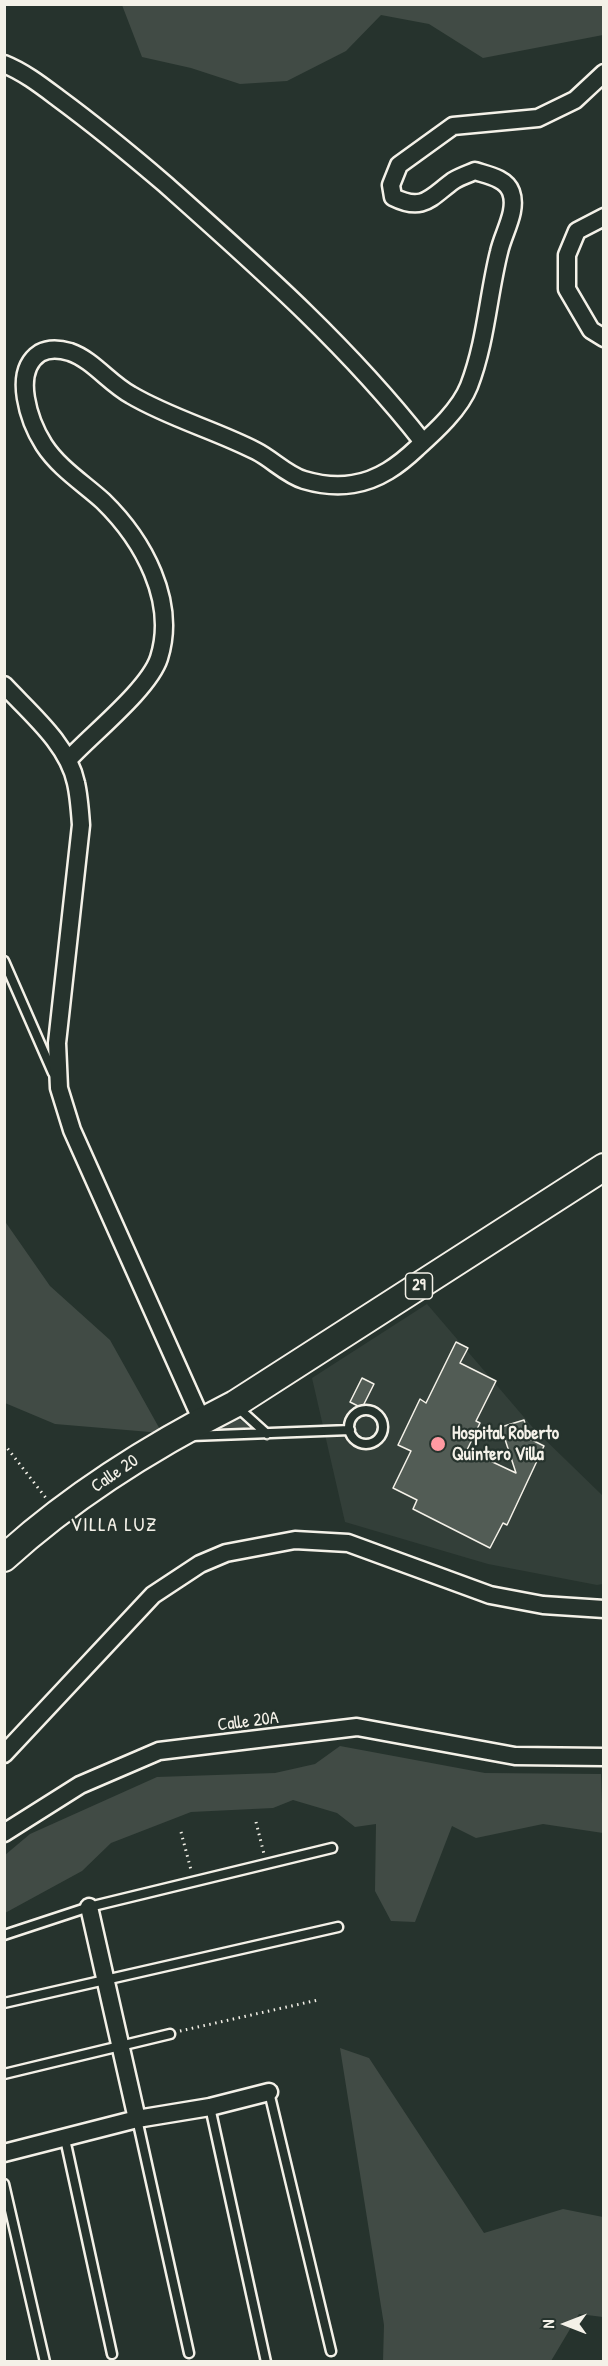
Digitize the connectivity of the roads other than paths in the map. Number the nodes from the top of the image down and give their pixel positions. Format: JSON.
{"nodes":[{"id":1,"x":4,"y":64,"type":"edge"},
{"id":2,"x":603,"y":73,"type":"edge"},
{"id":3,"x":603,"y":217,"type":"edge"},
{"id":4,"x":603,"y":338,"type":"edge"},
{"id":5,"x":423,"y":442,"type":"junction"},
{"id":6,"x":4,"y":685,"type":"edge"},
{"id":7,"x":68,"y":760,"type":"junction"},
{"id":8,"x":4,"y":962,"type":"edge"},
{"id":9,"x":59,"y":1088,"type":"junction"},
{"id":10,"x":603,"y":1167,"type":"edge"},
{"id":11,"x":235,"y":1404,"type":"junction"},
{"id":12,"x":202,"y":1421,"type":"junction"},
{"id":13,"x":350,"y":1431,"type":"junction"},
{"id":14,"x":267,"y":1434,"type":"junction"},
{"id":15,"x":173,"y":1437,"type":"junction"},
{"id":16,"x":4,"y":1558,"type":"edge"},
{"id":17,"x":603,"y":1609,"type":"edge"},
{"id":18,"x":4,"y":1754,"type":"edge"},
{"id":19,"x":603,"y":1757,"type":"edge"},
{"id":20,"x":4,"y":1833,"type":"edge"},
{"id":21,"x":332,"y":1848,"type":"dead end"},
{"id":22,"x":89,"y":1906,"type":"junction"},
{"id":23,"x":338,"y":1927,"type":"dead end"},
{"id":24,"x":4,"y":1935,"type":"edge"},
{"id":25,"x":105,"y":1980,"type":"junction"},
{"id":26,"x":4,"y":2003,"type":"edge"},
{"id":27,"x":170,"y":2034,"type":"road end"},
{"id":28,"x":120,"y":2048,"type":"junction"},
{"id":29,"x":4,"y":2074,"type":"edge"},
{"id":30,"x":269,"y":2092,"type":"joint"},
{"id":31,"x":210,"y":2107,"type":"junction"},
{"id":32,"x":137,"y":2119,"type":"junction"},
{"id":33,"x":65,"y":2139,"type":"junction"},
{"id":34,"x":4,"y":2153,"type":"edge"},
{"id":35,"x":4,"y":2184,"type":"edge"},
{"id":36,"x":331,"y":2351,"type":"dead end"},
{"id":37,"x":189,"y":2353,"type":"dead end"},
{"id":38,"x":112,"y":2354,"type":"dead end"},
{"id":39,"x":45,"y":2361,"type":"edge"},
{"id":40,"x":266,"y":2361,"type":"edge"}],
"edges":[{"from":1,"to":5,"type":"street"},
{"from":2,"to":5,"type":"street"},
{"from":3,"to":4,"type":"street"},
{"from":5,"to":7,"type":"street"},
{"from":6,"to":7,"type":"street"},
{"from":7,"to":9,"type":"street"},
{"from":8,"to":9,"type":"lane"},
{"from":9,"to":12,"type":"street"},
{"from":10,"to":11,"type":"main road","number":"29"},
{"from":11,"to":12,"type":"main road","name":"Calle 20"},
{"from":11,"to":14,"type":"lane"},
{"from":12,"to":15,"type":"main road","name":"Calle 20"},
{"from":13,"to":13,"type":"lane"},
{"from":13,"to":14,"type":"lane"},
{"from":14,"to":15,"type":"lane"},
{"from":15,"to":16,"type":"main road","name":"Calle 20"},
{"from":17,"to":18,"type":"street"},
{"from":19,"to":20,"type":"street","name":"Calle 20A"},
{"from":21,"to":22,"type":"lane"},
{"from":22,"to":24,"type":"lane"},
{"from":22,"to":25,"type":"street"},
{"from":23,"to":25,"type":"lane"},
{"from":25,"to":26,"type":"lane"},
{"from":25,"to":28,"type":"street"},
{"from":27,"to":28,"type":"lane"},
{"from":28,"to":29,"type":"lane"},
{"from":28,"to":32,"type":"street"},
{"from":30,"to":31,"type":"street"},
{"from":30,"to":36,"type":"lane"},
{"from":31,"to":32,"type":"street"},
{"from":31,"to":40,"type":"lane"},
{"from":32,"to":33,"type":"street"},
{"from":32,"to":37,"type":"lane"},
{"from":33,"to":34,"type":"street"},
{"from":33,"to":38,"type":"lane"},
{"from":35,"to":39,"type":"lane"}]}
